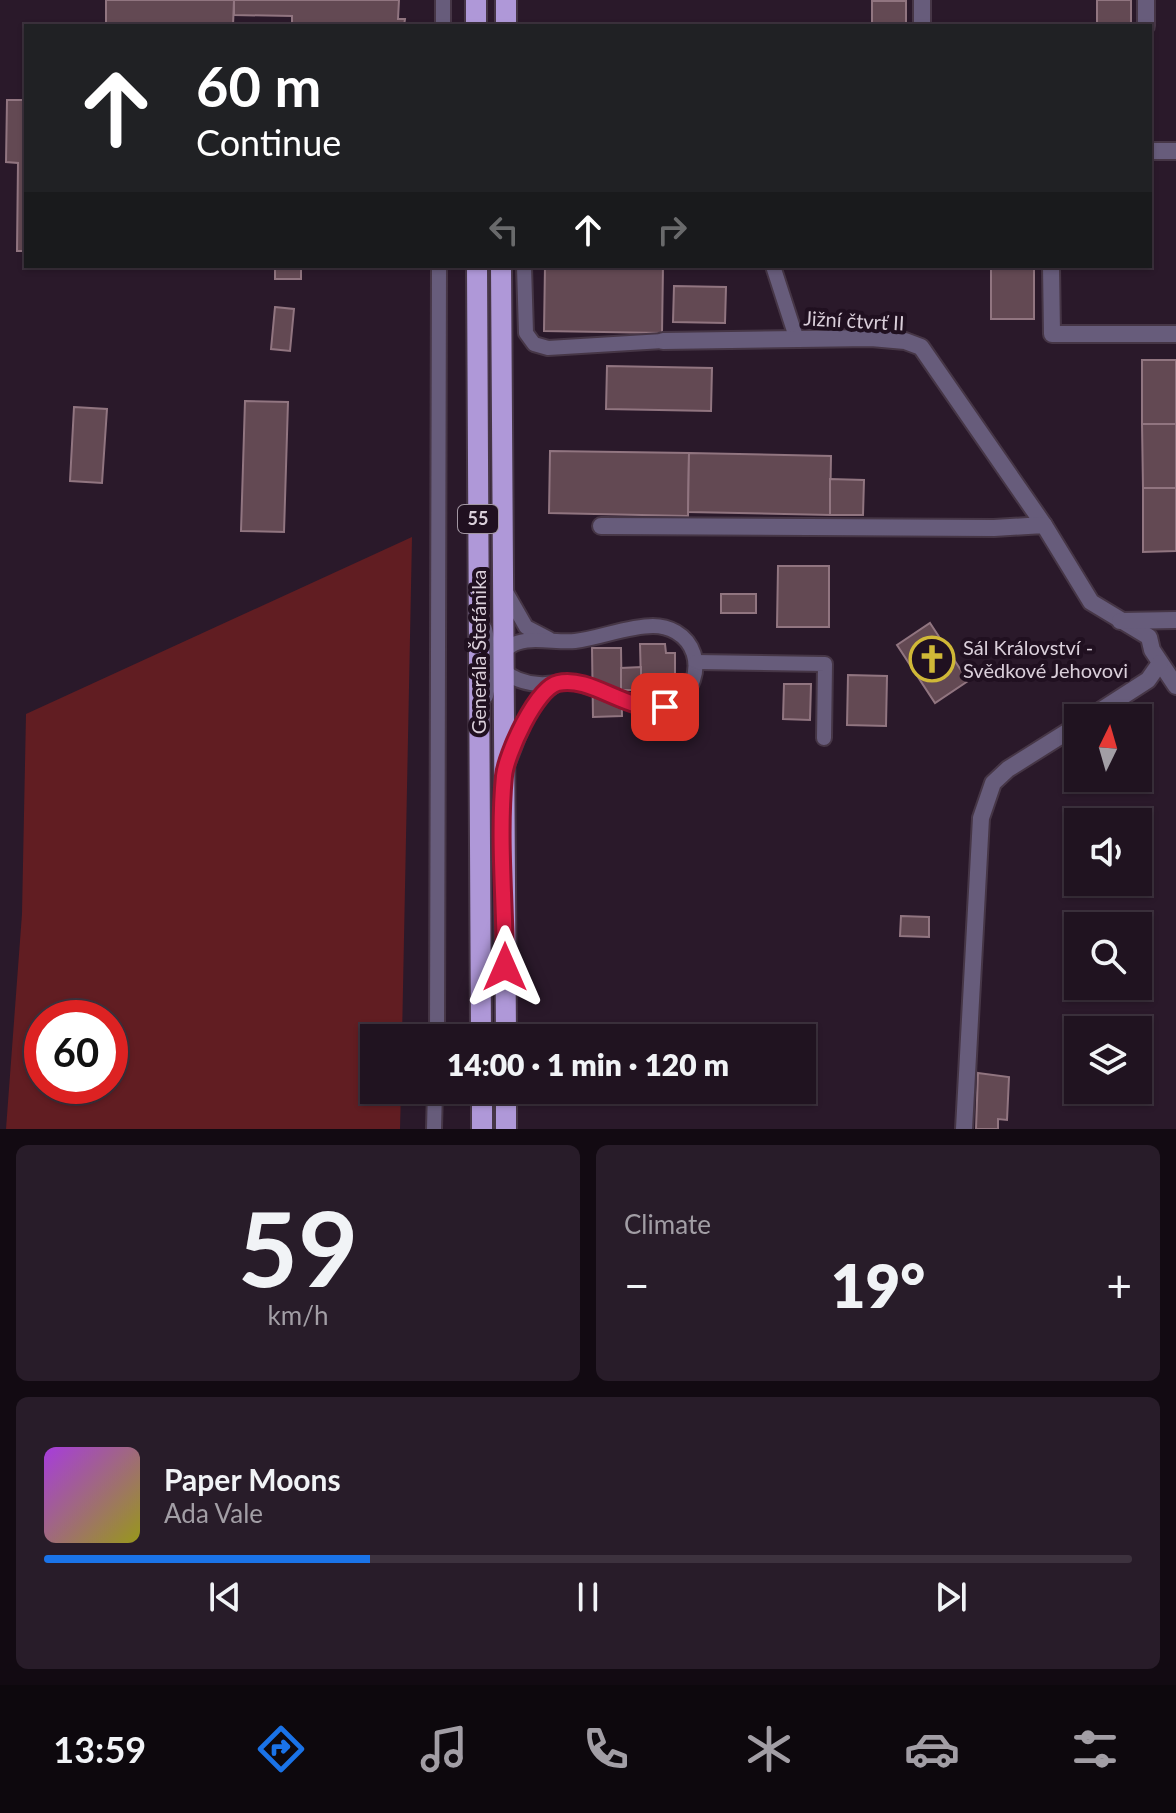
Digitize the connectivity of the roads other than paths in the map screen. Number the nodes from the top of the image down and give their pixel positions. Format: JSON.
{"nodes":[{"id":1,"x":443,"y":0,"type":"edge"},
{"id":2,"x":476,"y":0,"type":"edge"},
{"id":3,"x":506,"y":0,"type":"edge"},
{"id":4,"x":922,"y":0,"type":"edge"},
{"id":5,"x":1146,"y":0,"type":"edge"},
{"id":6,"x":443,"y":24,"type":"edge"},
{"id":7,"x":476,"y":24,"type":"edge"},
{"id":8,"x":506,"y":24,"type":"edge"},
{"id":9,"x":922,"y":24,"type":"edge"},
{"id":10,"x":1146,"y":24,"type":"edge"},
{"id":11,"x":1152,"y":151,"type":"edge"},
{"id":12,"x":1176,"y":151,"type":"edge"},
{"id":13,"x":439,"y":268,"type":"edge"},
{"id":14,"x":477,"y":268,"type":"edge"},
{"id":15,"x":501,"y":268,"type":"edge"},
{"id":16,"x":524,"y":268,"type":"edge"},
{"id":17,"x":774,"y":268,"type":"edge"},
{"id":18,"x":1051,"y":268,"type":"edge"},
{"id":19,"x":1176,"y":334,"type":"edge"},
{"id":20,"x":796,"y":337,"type":"junction"},
{"id":21,"x":663,"y":341,"type":"joint"},
{"id":22,"x":1044,"y":525,"type":"junction"},
{"id":23,"x":601,"y":526,"type":"dead end"},
{"id":24,"x":479,"y":581,"type":"junction"},
{"id":25,"x":503,"y":581,"type":"junction"},
{"id":26,"x":1176,"y":620,"type":"edge"},
{"id":27,"x":1119,"y":621,"type":"junction"},
{"id":28,"x":557,"y":641,"type":"junction"},
{"id":29,"x":696,"y":662,"type":"junction"},
{"id":30,"x":501,"y":663,"type":"junction"},
{"id":31,"x":1160,"y":663,"type":"junction"},
{"id":32,"x":558,"y":683,"type":"junction"},
{"id":33,"x":1176,"y":686,"type":"edge"},
{"id":34,"x":1111,"y":704,"type":"edge"},
{"id":35,"x":1064,"y":734,"type":"edge"},
{"id":36,"x":824,"y":738,"type":"dead end"},
{"id":37,"x":480,"y":773,"type":"junction"},
{"id":38,"x":504,"y":773,"type":"junction"},
{"id":39,"x":437,"y":1024,"type":"edge"},
{"id":40,"x":481,"y":1024,"type":"edge"},
{"id":41,"x":506,"y":1024,"type":"edge"},
{"id":42,"x":435,"y":1104,"type":"edge"},
{"id":43,"x":482,"y":1104,"type":"edge"},
{"id":44,"x":506,"y":1104,"type":"edge"},
{"id":45,"x":434,"y":1129,"type":"edge"},
{"id":46,"x":482,"y":1129,"type":"edge"},
{"id":47,"x":506,"y":1129,"type":"edge"},
{"id":48,"x":964,"y":1129,"type":"edge"}],
"edges":[{"from":1,"to":6,"type":"lane"},
{"from":2,"to":7,"type":"main road"},
{"from":3,"to":8,"type":"main road"},
{"from":4,"to":9,"type":"street"},
{"from":5,"to":10,"type":"street"},
{"from":11,"to":12,"type":"street"},
{"from":13,"to":39,"type":"lane"},
{"from":14,"to":24,"type":"main road","name":"Generála Štefánika","number":"55"},
{"from":15,"to":25,"type":"main road","name":"Generála Štefánika","number":"55"},
{"from":16,"to":21,"type":"lane"},
{"from":17,"to":20,"type":"lane"},
{"from":18,"to":19,"type":"street"},
{"from":20,"to":21,"type":"street","name":"Jižní čtvrť II"},
{"from":20,"to":22,"type":"street","name":"Jižní čtvrť II"},
{"from":22,"to":23,"type":"street"},
{"from":22,"to":27,"type":"street","name":"Jižní čtvrť II"},
{"from":24,"to":30,"type":"lane"},
{"from":24,"to":37,"type":"main road","name":"Generála Štefánika","number":"55"},
{"from":25,"to":28,"type":"lane"},
{"from":25,"to":30,"type":"main road","name":"Generála Štefánika","number":"55"},
{"from":26,"to":27,"type":"street"},
{"from":27,"to":31,"type":"street","name":"Jižní čtvrť II"},
{"from":28,"to":29,"type":"lane"},
{"from":28,"to":30,"type":"lane"},
{"from":29,"to":32,"type":"lane"},
{"from":29,"to":36,"type":"lane"},
{"from":30,"to":32,"type":"lane"},
{"from":30,"to":37,"type":"lane"},
{"from":30,"to":38,"type":"main road","name":"Generála Štefánika","number":"55"},
{"from":31,"to":33,"type":"street","name":"Jižní čtvrť II"},
{"from":31,"to":34,"type":"street"},
{"from":32,"to":38,"type":"lane"},
{"from":35,"to":48,"type":"street"},
{"from":37,"to":40,"type":"main road","name":"Generála Štefánika","number":"55"},
{"from":38,"to":41,"type":"main road","name":"Generála Štefánika","number":"55"},
{"from":42,"to":45,"type":"lane"},
{"from":43,"to":46,"type":"main road"},
{"from":44,"to":47,"type":"main road"}]}
